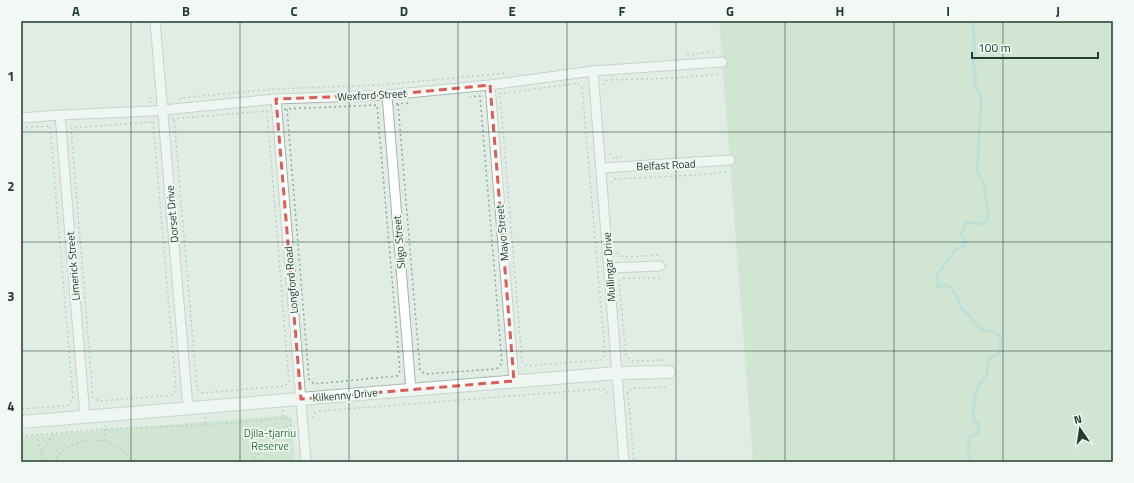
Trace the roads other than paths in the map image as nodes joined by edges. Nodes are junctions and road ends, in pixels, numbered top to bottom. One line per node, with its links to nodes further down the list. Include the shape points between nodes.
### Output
1 (155, 21): 7 (street, Dorset Drive)
2 (722, 62): 3 (street, Wexford Street)
3 (593, 71): 4 (street, Wexford Street); 11 (street, Mullingar Drive)
4 (490, 85): 5 (street, Wexford Street); 16 (street, Mayo Street)
5 (387, 95): 6 (street, Wexford Street); 17 (street, Sligo Street)
6 (276, 99): 7 (street, Wexford Street); 18 (street, Longford Road)
7 (163, 110): 8 (street, Wexford Street); 19 (street, Dorset Drive)
8 (60, 115): 9 (street, Wexford Street); 20 (street, Limerick Street)
9 (21, 118)
10 (730, 160): 11 (street, Belfast Road)
11 (601, 168): 13 (street, Mullingar Drive)
12 (660, 266): 13 (street)
13 (609, 268): 15 (street, Mullingar Drive)
14 (669, 372): 15 (street, Kilkenny Drive)
15 (617, 373): 16 (street, Kilkenny Drive); 23 (street, Mullingar Drive)
16 (514, 381): 17 (street, Kilkenny Drive)
17 (411, 390): 18 (street, Kilkenny Drive)
18 (301, 399): 19 (street, Kilkenny Drive); 22 (street, Longford Road, via 299,423)
19 (188, 408): 20 (street, Kilkenny Drive)
20 (85, 417): 21 (street, Kilkenny Drive)
21 (21, 422)
22 (306, 462)
23 (624, 462)

